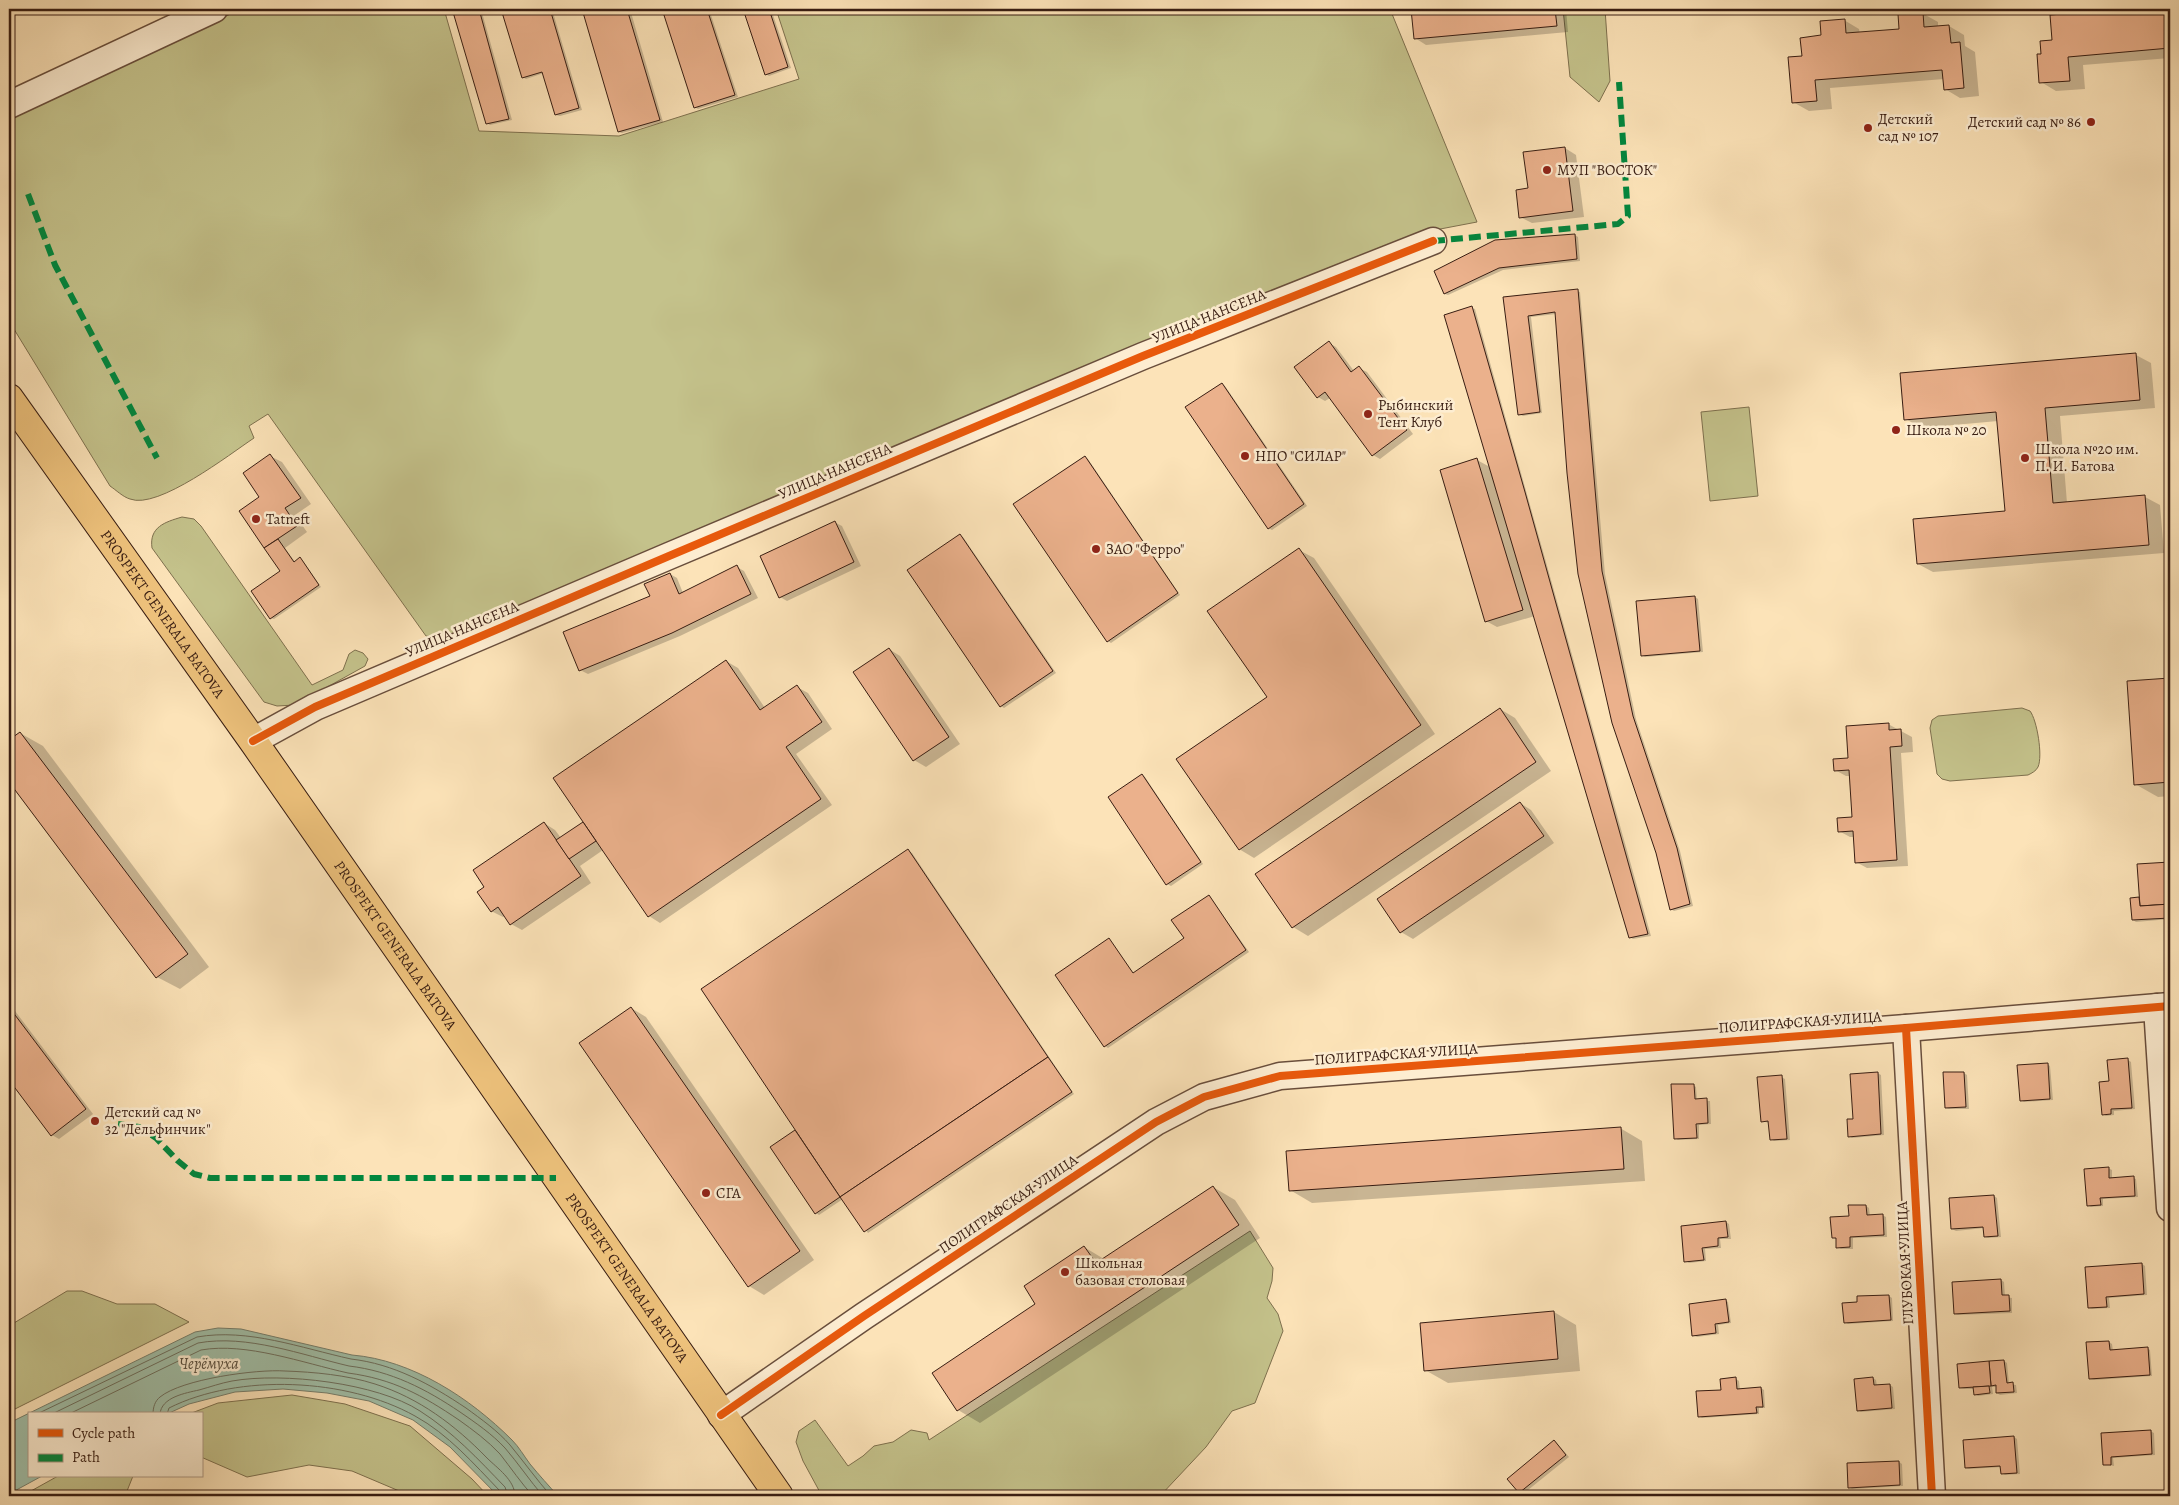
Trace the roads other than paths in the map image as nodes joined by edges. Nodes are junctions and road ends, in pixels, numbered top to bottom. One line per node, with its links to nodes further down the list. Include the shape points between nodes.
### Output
1 (214, 9): 2 (street)
2 (9, 105)
3 (1433, 241): 5 (street, УЛИЦА НАНСЕНА, via 1143,356 688,548 316,707)
4 (9, 398): 5 (main road, PROSPEKT GENERALA BATOVA)
5 (253, 741): 9 (main road, PROSPEKT GENERALA BATOVA)
6 (2164, 1006): 7 (street, ПОЛИГРАФСКАЯ УЛИЦА); 8 (street)
7 (1906, 1028): 9 (street, ПОЛИГРАФСКАЯ УЛИЦА, via 1280,1076 1204,1096 1156,1122 864,1316); 11 (street, ГЛУБОКАЯ УЛИЦА)
8 (2170, 1208)
9 (722, 1415): 10 (main road, PROSPEKT GENERALA BATOVA)
10 (779, 1496)
11 (1932, 1496)

